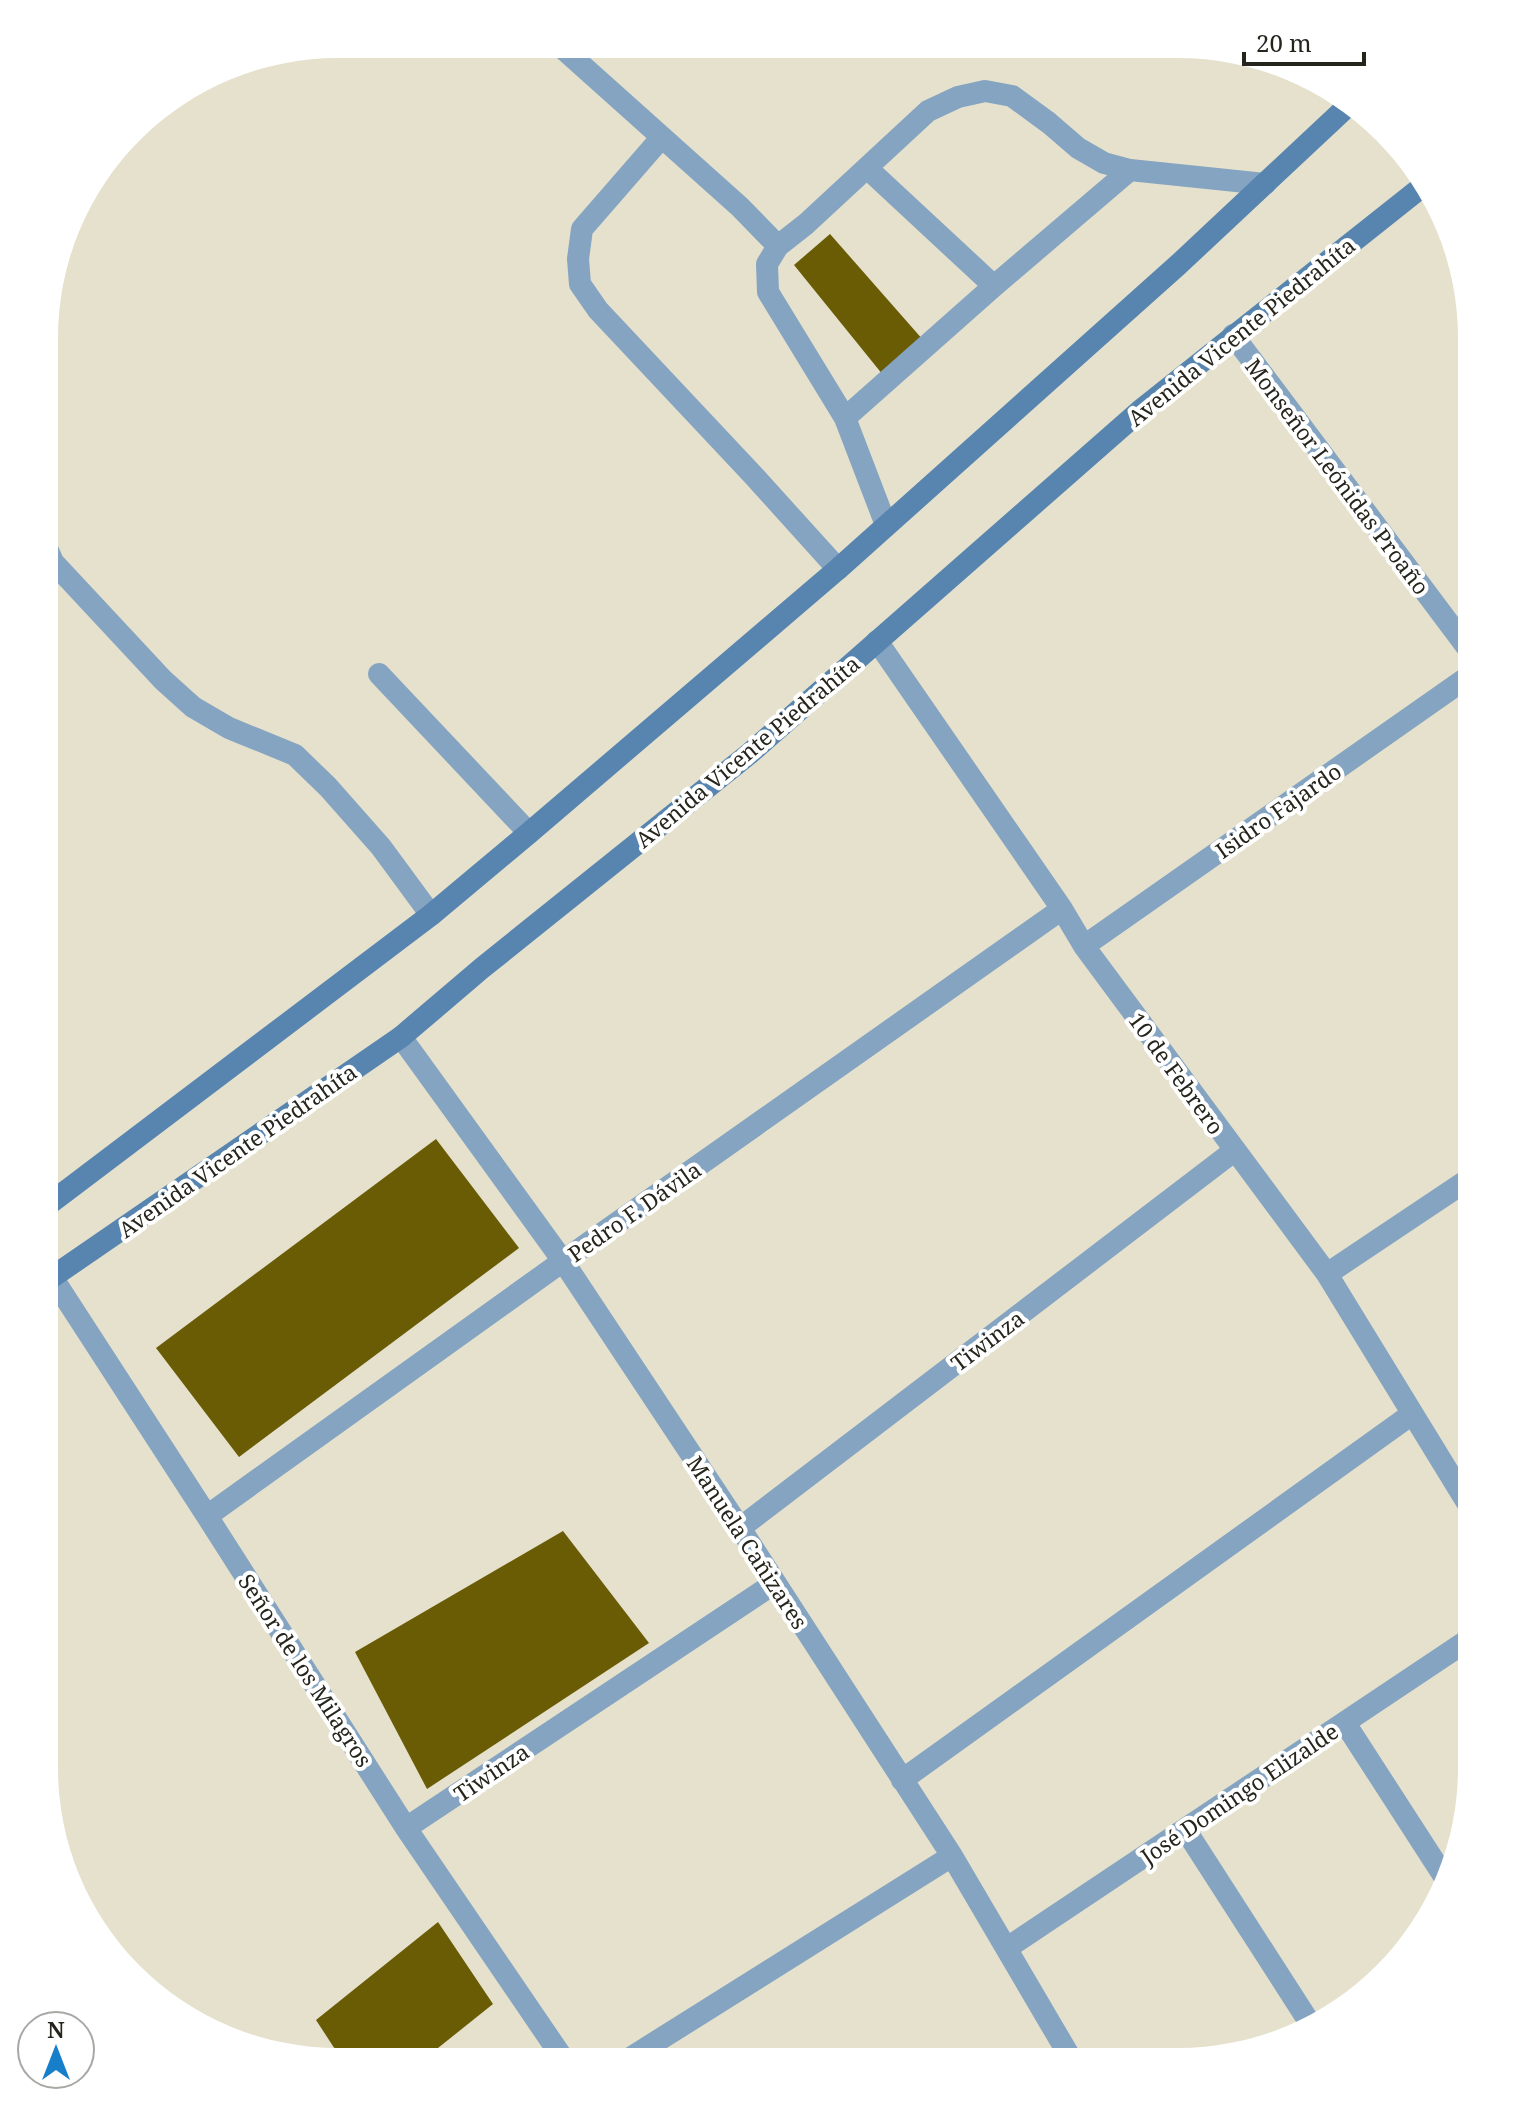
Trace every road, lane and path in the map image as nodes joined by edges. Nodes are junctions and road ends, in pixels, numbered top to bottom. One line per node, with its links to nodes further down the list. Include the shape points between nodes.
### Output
1 (574, 58): 3 (street)
2 (1342, 111): 6 (main road)
3 (662, 137): 8 (street); 14 (street, via 582,229 580,284 598,310)
4 (867, 168): 5 (street, via 928,111 985,91 1012,96 1078,148); 8 (street); 9 (street)
5 (1130, 170): 6 (street); 9 (street)
6 (1265, 184): 12 (main road)
7 (1416, 191): 10 (main road, Avenida Vicente Piedrahíta)
8 (778, 246): 11 (street, via 767,264 768,292)
9 (994, 286): 11 (street)
10 (1233, 335): 15 (street, Monseñor Leónidas Proaño); 16 (main road, Avenida Vicente Piedrahíta)
11 (845, 418): 12 (street)
12 (886, 525): 14 (main road)
13 (58, 567): 21 (street, via 193,707 295,755 381,847)
14 (838, 569): 19 (main road)
15 (1458, 635)
16 (877, 641): 20 (street, 10 de Febrero); 23 (main road, Avenida Vicente Piedrahíta, via 749,754)
17 (379, 674): 19 (street)
18 (1458, 684): 22 (street, Isidro Fajardo)
19 (529, 833): 21 (main road)
20 (1062, 909): 22 (street, 10 de Febrero); 27 (street, Pedro F. Dávila)
21 (431, 915): 26 (main road)
22 (1084, 946): 24 (street, 10 de Febrero)
23 (401, 1037): 27 (street, Manuela Cañizares); 28 (main road, Avenida Vicente Piedrahíta)
24 (1234, 1151): 29 (street, 10 de Febrero); 34 (street, Tiwinza)
25 (1457, 1187): 29 (street)
26 (58, 1197)
27 (563, 1261): 33 (street, Pedro F. Dávila); 34 (street, Manuela Cañizares)
28 (58, 1273)
29 (1327, 1274): 31 (street, 10 de Febrero)
30 (58, 1295): 33 (street, Señor de los Milagros)
31 (1412, 1414): 32 (street, 10 de Febrero); 38 (street)
32 (1457, 1487)
33 (207, 1516): 39 (street, Señor de los Milagros)
34 (740, 1528): 35 (street, Manuela Cañizares)
35 (775, 1583): 38 (street, Manuela Cañizares); 39 (street, Tiwinza)
36 (1457, 1647): 37 (street, José Domingo Elizalde)
37 (1345, 1723): 40 (street, José Domingo Elizalde); 42 (street)
38 (902, 1780): 41 (street, Manuela Cañizares)
39 (406, 1828): 45 (street, Señor de los Milagros)
40 (1185, 1829): 43 (street, José Domingo Elizalde); 44 (street)
41 (952, 1856): 43 (street, Manuela Cañizares); 46 (street)
42 (1439, 1868)
43 (1007, 1948): 47 (street, Manuela Cañizares)
44 (1306, 2017)
45 (556, 2048)
46 (646, 2048)
47 (1065, 2048)

